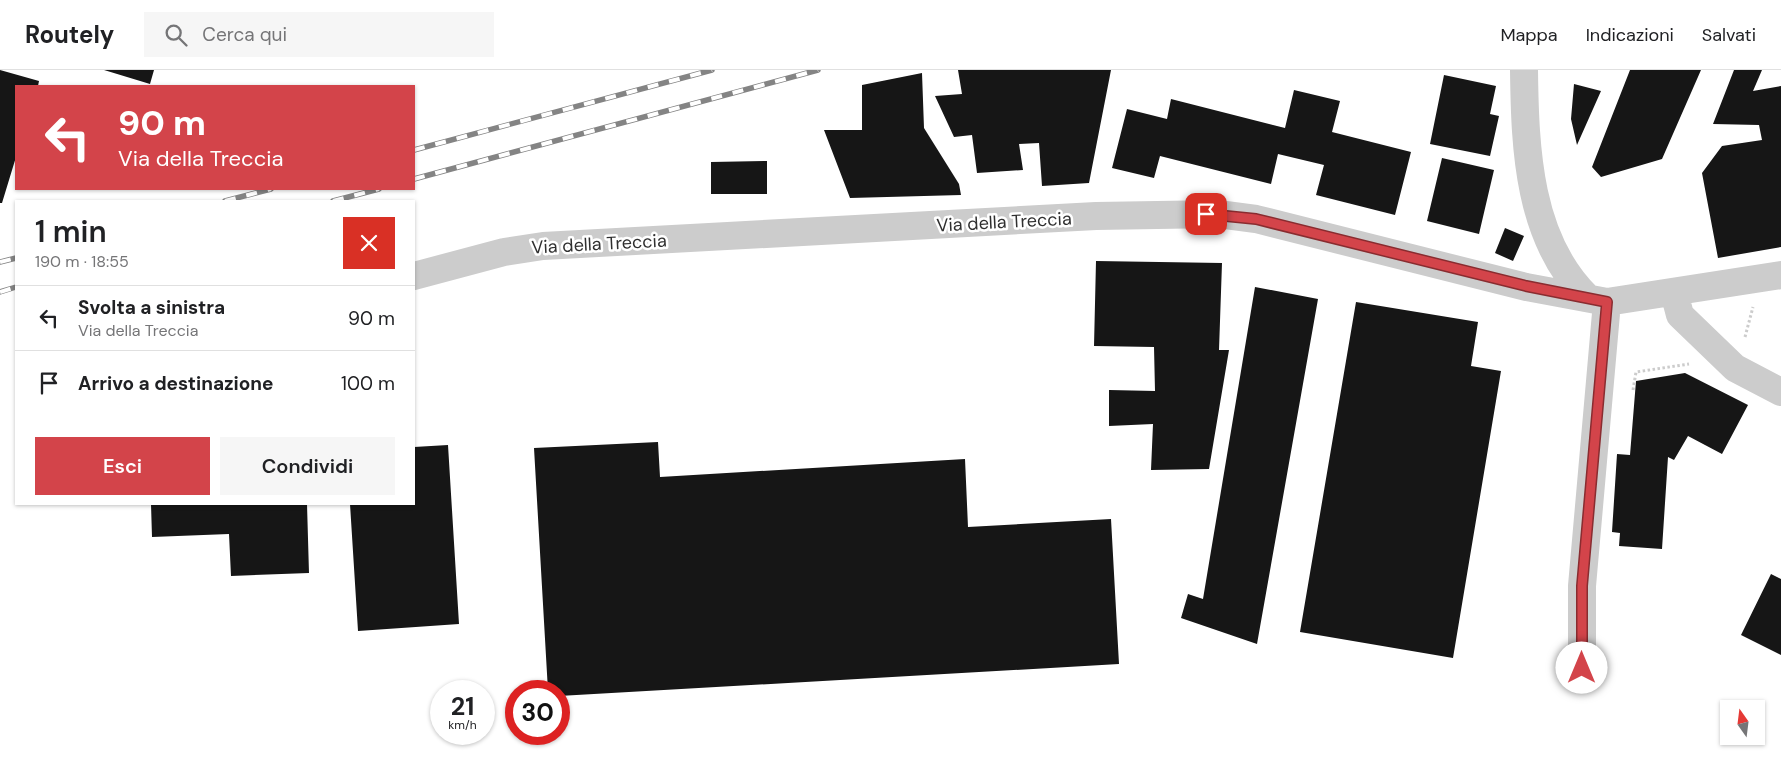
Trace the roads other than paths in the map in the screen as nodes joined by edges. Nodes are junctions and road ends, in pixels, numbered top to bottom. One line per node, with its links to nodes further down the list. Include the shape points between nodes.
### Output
1 (1524, 70): 5 (street, via 1527,153 1550,246 1574,285)
2 (1781, 275): 4 (street, Via della Treccia)
3 (415, 276): 5 (street, Via della Treccia, via 523,248 1096,216 1218,214 1256,219 1526,286)
4 (1674, 292): 5 (street, Via della Treccia); 6 (street, via 1680,315 1735,368)
5 (1597, 300): 7 (street, via 1582,586)
6 (1781, 392)
7 (1582, 668)

